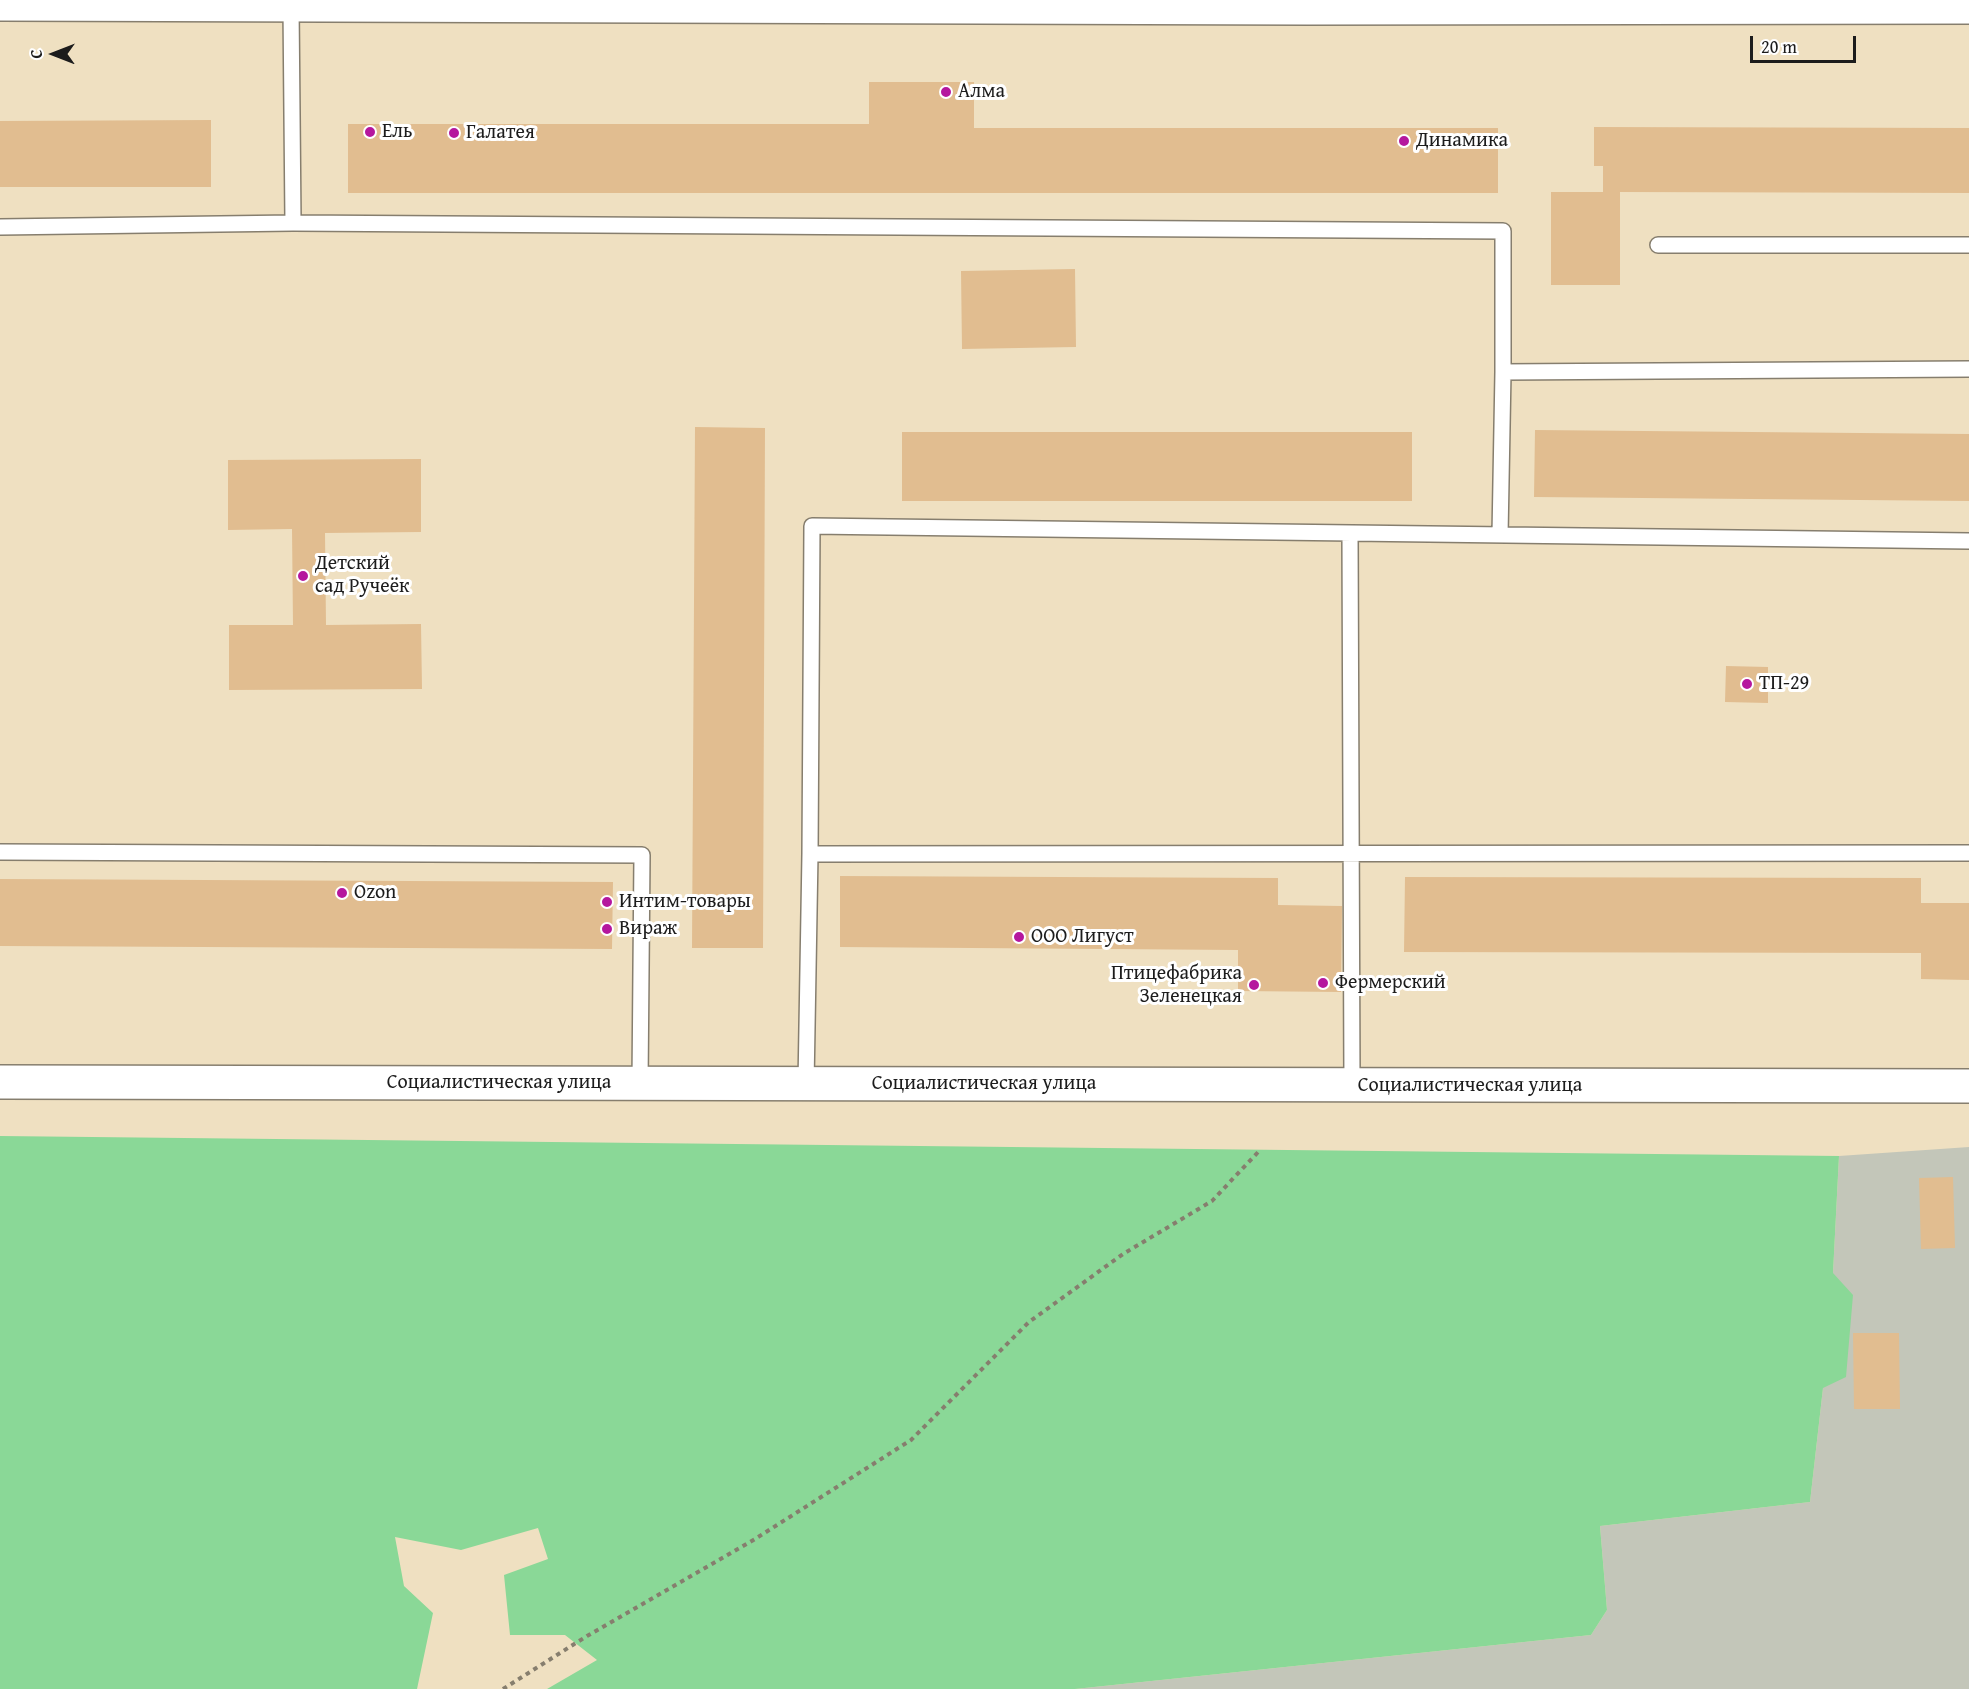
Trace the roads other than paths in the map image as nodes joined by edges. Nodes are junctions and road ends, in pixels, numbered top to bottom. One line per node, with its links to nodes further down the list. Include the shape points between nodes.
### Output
1 (0, 4): 4 (main road)
2 (1307, 4): 3 (main road); 4 (main road)
3 (1956, 4)
4 (291, 6): 5 (lane)
5 (293, 223): 6 (lane); 10 (lane, via 1503,231)
6 (0, 227)
7 (1969, 244): 8 (lane)
8 (1658, 246)
9 (1969, 369): 10 (lane)
10 (1503, 372): 12 (lane)
11 (1350, 533): 12 (lane); 16 (lane, via 812,526); 17 (lane)
12 (1500, 535): 13 (lane)
13 (1969, 541)
14 (0, 852): 19 (lane, via 642,855)
15 (1969, 853): 17 (lane)
16 (810, 854): 17 (lane); 20 (lane)
17 (1352, 854): 21 (lane)
18 (0, 1082): 19 (main road, Социалистическая улица)
19 (640, 1083): 20 (main road, Социалистическая улица)
20 (806, 1084): 21 (main road, Социалистическая улица)
21 (1352, 1085): 22 (main road, Социалистическая улица)
22 (1969, 1086)

